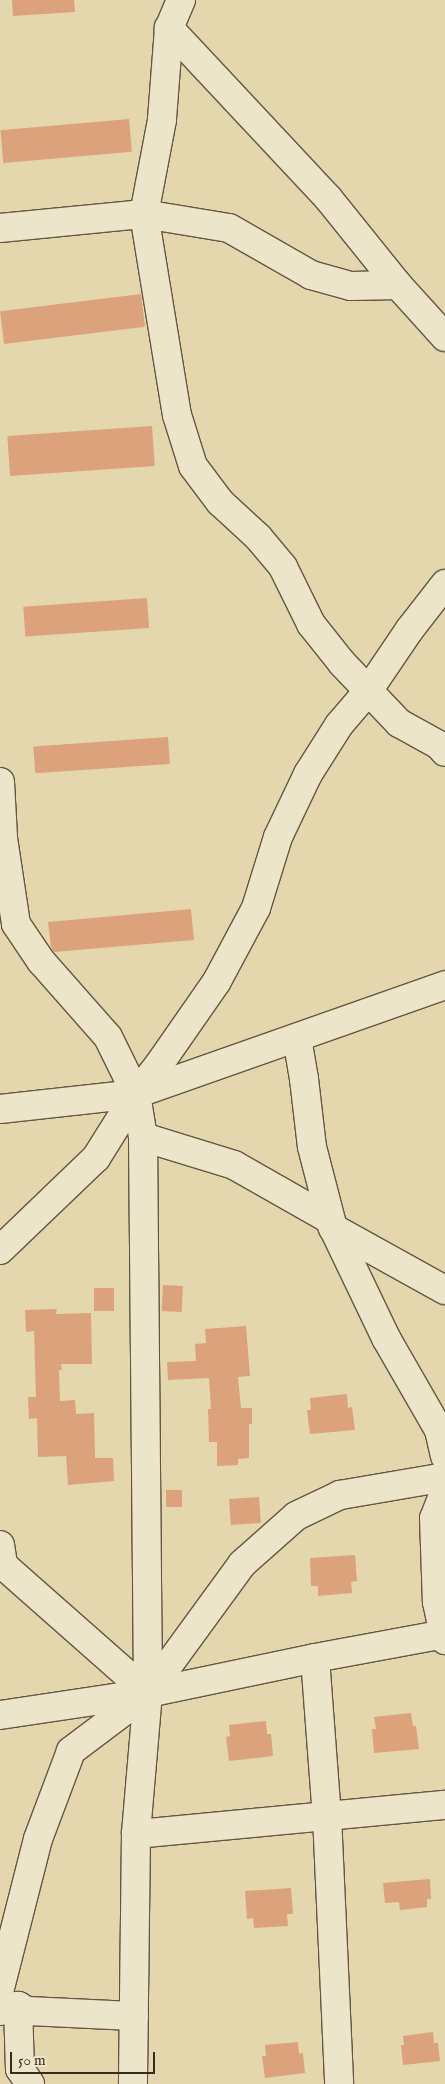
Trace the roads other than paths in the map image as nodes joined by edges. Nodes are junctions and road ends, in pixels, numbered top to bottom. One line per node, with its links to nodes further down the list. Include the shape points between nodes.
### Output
1 (181, 0): 2 (street)
2 (170, 28): 3 (street, via 162,120); 5 (street, via 328,198)
3 (144, 214): 4 (street); 5 (street, via 230,228 311,275 351,286); 8 (street, via 177,415 193,466 220,502 258,537 283,567 311,624)
4 (0, 228)
5 (398, 285): 6 (street)
6 (445, 337)
7 (445, 584): 8 (street)
8 (368, 691): 9 (street, via 398,723 439,745); 14 (street, via 339,725 308,774 278,837 256,908 217,981)
9 (445, 752)
10 (0, 782): 11 (street)
11 (3, 889): 14 (street, via 16,924 42,961 108,1037)
12 (445, 985): 13 (street)
13 (297, 1038): 14 (street); 17 (street, via 312,1147)
14 (136, 1094): 15 (street); 16 (street); 18 (street, via 96,1158)
15 (0, 1109)
16 (143, 1137): 17 (street, via 234,1165 329,1219); 26 (street)
17 (333, 1228): 19 (street); 20 (street, via 386,1338 439,1430)
18 (0, 1250)
19 (445, 1290)
20 (445, 1456)
21 (445, 1477): 26 (street, via 340,1495 296,1516 242,1564)
22 (445, 1490): 24 (street, via 434,1518 437,1602)
23 (0, 1545): 26 (street, via 4,1565)
24 (444, 1636): 25 (street)
25 (314, 1658): 26 (street); 29 (street)
26 (148, 1693): 27 (street); 30 (street); 31 (street, via 71,1751 38,1839)
27 (0, 1715)
28 (445, 1805): 29 (street)
29 (327, 1816): 30 (street); 35 (street)
30 (136, 1834): 32 (street)
31 (6, 2001): 32 (street, via 27,2011); 33 (street, via 20,2070)
32 (134, 2016): 34 (street)
33 (30, 2084)
34 (133, 2084)
35 (339, 2084)

